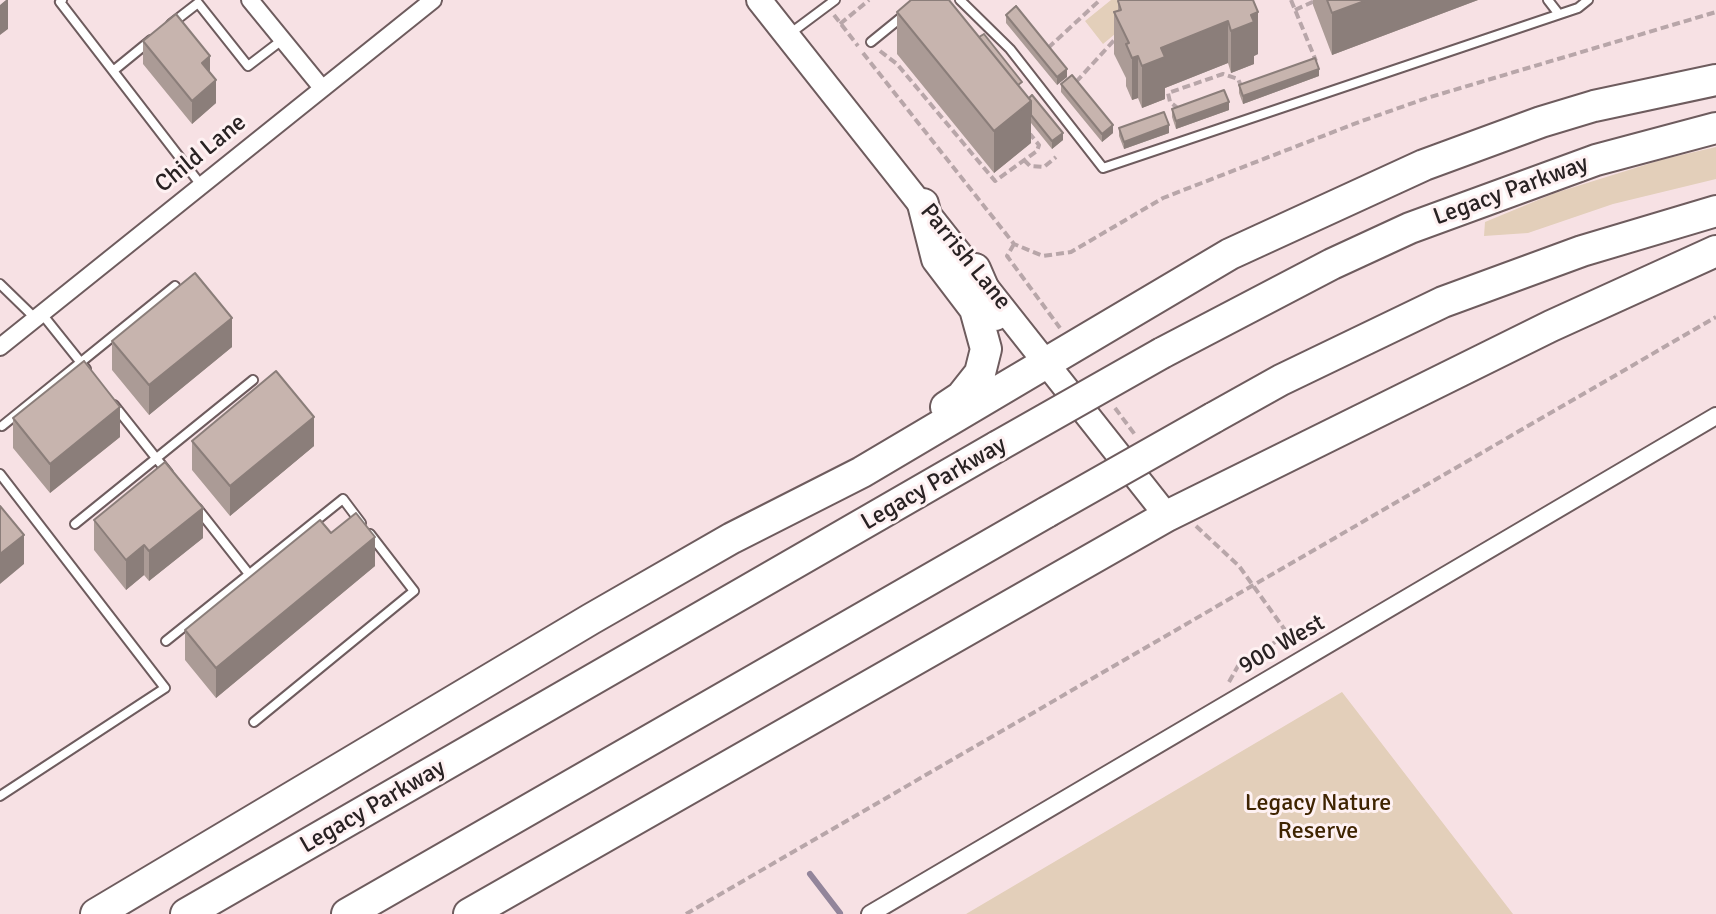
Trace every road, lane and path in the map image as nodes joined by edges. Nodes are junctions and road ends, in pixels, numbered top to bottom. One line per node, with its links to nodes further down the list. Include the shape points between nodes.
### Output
1 (62, 0): 27 (lane)
2 (250, 0): 22 (street)
3 (433, 0): 30 (street, Child Lane)
4 (759, 0): 21 (main road, Parrish Lane)
5 (835, 0): 21 (lane)
6 (869, 0): 17 (path)
7 (960, 0): 16 (lane, via 1010,49 1103,168)
8 (1100, 0): 24 (path)
9 (1291, 0): 15 (path)
10 (1317, 0): 15 (path)
11 (1548, 0): 16 (lane)
12 (1588, 0): 16 (lane)
13 (199, 1): 18 (lane); 22 (lane, via 248,66)
14 (912, 8): 23 (lane)
15 (1295, 10): 26 (path)
16 (1558, 13)
17 (840, 24)
18 (168, 27)
19 (1130, 32): 29 (path, via 1111,43)
20 (157, 35): 27 (lane)
21 (787, 35): 38 (main road, Parrish Lane)
22 (283, 40): 30 (street)
23 (871, 42)
24 (1048, 48)
25 (880, 51): 36 (path, via 897,64 995,181)
26 (1316, 61)
27 (113, 71): 37 (lane)
28 (1716, 80): 47 (highway, via 1594,106 1424,165 1230,254)
29 (1076, 82)
30 (322, 88): 37 (street, Child Lane)
31 (1242, 90): 32 (path, via 1238,79 1223,74 1168,93)
32 (1182, 112)
33 (1022, 125): 36 (path, via 1039,145)
34 (1716, 128): 71 (highway, Legacy Parkway, bridge, via 1596,160 1410,228 1332,264 998,446)
35 (1056, 157): 36 (path, via 1044,167)
36 (1024, 160)
37 (201, 185): 44 (street, Child Lane)
38 (923, 204): 41 (main road, Parrish Lane); 61 (highway, via 937,259 981,325 986,349 980,373 961,397)
39 (1716, 211): 72 (highway, bridge, via 1582,251 1443,302 1281,380)
40 (1716, 251): 59 (highway, via 1551,326)
41 (975, 269): 47 (main road, Parrish Lane); 52 (highway, via 1003,341 996,377)
42 (0, 284): 44 (lane)
43 (175, 286): 48 (lane)
44 (38, 316): 46 (street, Child Lane); 48 (lane)
45 (1716, 317): 63 (path)
46 (0, 347)
47 (1048, 361): 52 (highway); 59 (main road, Parrish Lane)
48 (80, 363): 49 (lane); 54 (lane)
49 (90, 375)
50 (253, 380): 55 (lane)
51 (109, 398): 55 (lane)
52 (980, 402): 61 (highway, via 862,472)
53 (1716, 416): 66 (street, 900 West)
54 (2, 426)
55 (156, 458): 57 (lane); 60 (lane)
56 (0, 474): 69 (lane, via 165,688)
57 (175, 481)
58 (194, 505): 62 (lane)
59 (1179, 517): 63 (path, via 1230,556); 73 (highway)
60 (75, 524)
61 (732, 538): 70 (highway)
62 (249, 574): 65 (lane); 68 (lane, via 343,499 414,591)
63 (1251, 584): 64 (path); 74 (path)
64 (1288, 635): 66 (path); 67 (path, via 1238,666)
65 (166, 641)
66 (1306, 659): 67 (street, 900 West)
67 (1218, 710): 75 (street, 900 West)
68 (254, 722)
69 (0, 796)
70 (96, 914)
71 (186, 914)
72 (347, 914)
73 (469, 914)
74 (686, 914)
75 (870, 914)

